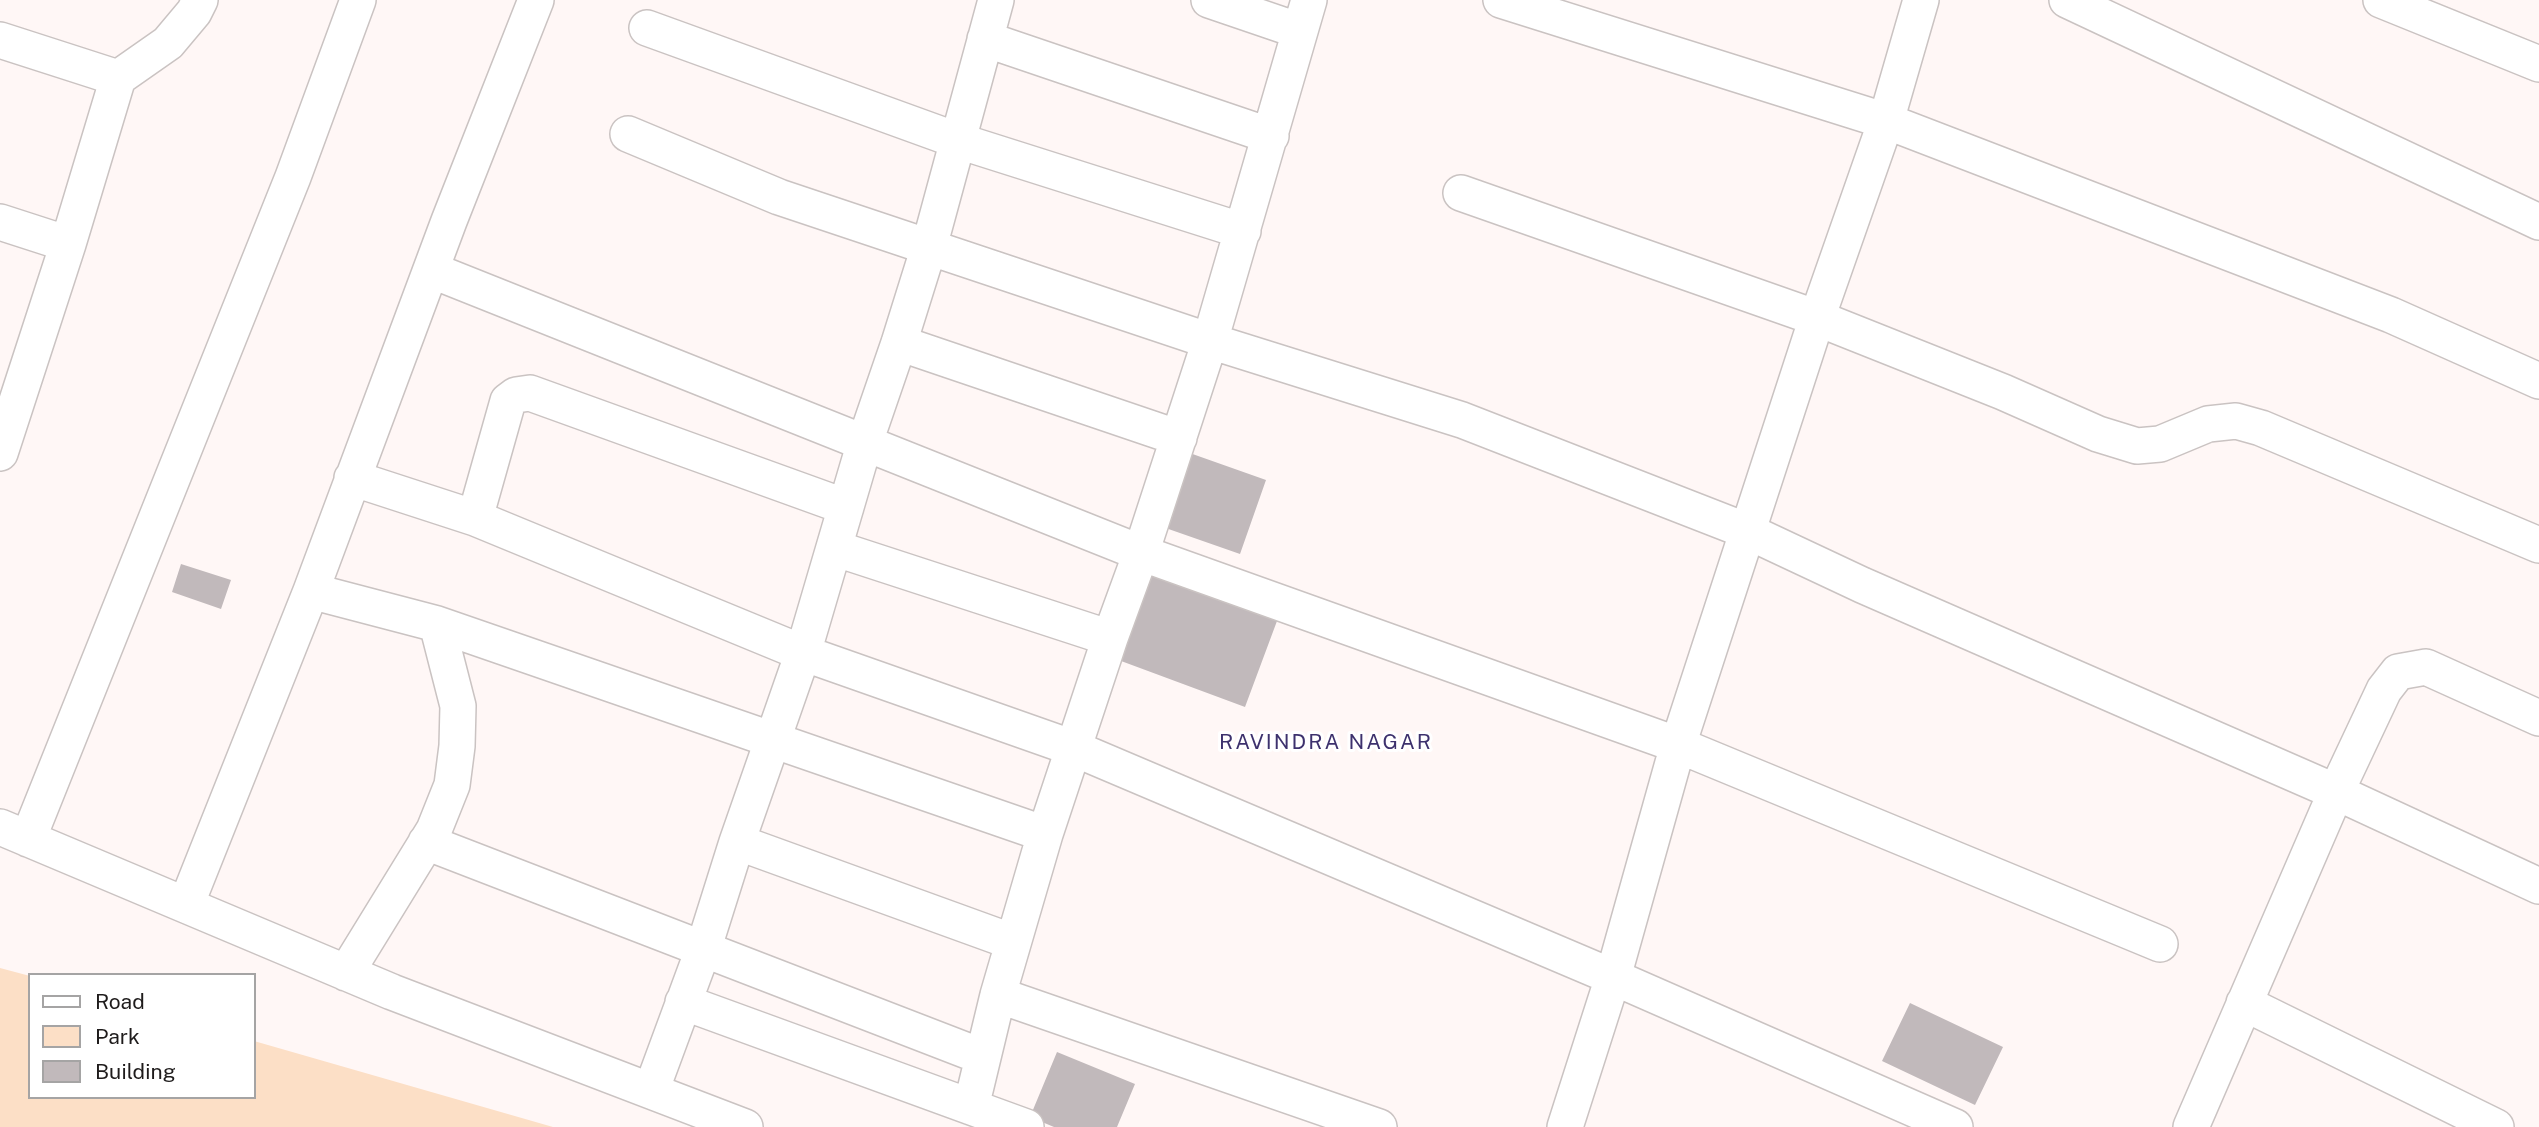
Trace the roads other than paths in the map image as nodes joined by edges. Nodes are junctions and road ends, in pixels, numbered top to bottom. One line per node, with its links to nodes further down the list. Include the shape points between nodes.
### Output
1 (200, 0): 15 (street, via 168,43)
2 (358, 0): 50 (street, via 293,177)
3 (536, 0): 26 (street)
4 (996, 0): 12 (street)
5 (1209, 0): 10 (street)
6 (1501, 0): 16 (street)
7 (1921, 0): 16 (street)
8 (2067, 0): 22 (street)
9 (2381, 0): 14 (street)
10 (1305, 15): 18 (street)
11 (647, 28): 19 (street)
12 (985, 39): 18 (street); 19 (street)
13 (0, 40): 15 (street)
14 (2539, 64)
15 (118, 78): 24 (street)
16 (1886, 121): 27 (street); 30 (street, via 2391,316)
17 (628, 134): 25 (street, via 779,197)
18 (1271, 136): 23 (street)
19 (959, 141): 23 (street); 25 (street)
20 (1461, 193): 27 (street)
21 (0, 222): 24 (street)
22 (2539, 222)
23 (1243, 231): 28 (street)
24 (68, 244): 31 (street)
25 (929, 247): 28 (street); 29 (street)
26 (431, 270): 33 (street); 34 (street)
27 (1817, 318): 37 (street); 38 (street, via 2137,446 2160,444 2208,424 2236,421 2261,428)
28 (1210, 341): 32 (street); 37 (street, via 1462,419)
29 (900, 344): 32 (street); 33 (street)
30 (2539, 381)
31 (3, 432)
32 (1179, 438): 40 (street)
33 (865, 442): 35 (street); 40 (street)
34 (352, 478): 36 (street); 41 (street)
35 (846, 507): 36 (street, via 530,393 508,401); 39 (street)
36 (475, 519): 44 (street)
37 (1747, 531): 47 (street); 49 (street)
38 (2539, 545)
39 (834, 548): 43 (street); 44 (street)
40 (1141, 553): 43 (street); 47 (street)
41 (311, 591): 42 (street); 55 (street)
42 (437, 624): 46 (street); 52 (street, via 458,706 457,746 452,785)
43 (1110, 638): 48 (street)
44 (803, 653): 46 (street); 48 (street)
45 (2539, 718): 49 (street, via 2426,667 2398,672 2384,690)
46 (772, 739): 51 (street); 53 (street)
47 (1678, 745): 57 (street); 60 (street)
48 (1073, 748): 51 (street); 60 (street)
49 (2336, 792): 54 (street); 63 (street)
50 (14, 833): 55 (street)
51 (1045, 834): 56 (street)
52 (426, 842): 58 (street); 59 (street)
53 (737, 842): 56 (street); 58 (street)
54 (2539, 886)
55 (186, 905): 59 (street)
56 (1013, 942): 61 (street)
57 (2160, 944)
58 (703, 950): 62 (street); 64 (street)
59 (346, 973): 65 (street)
60 (1613, 977): 70 (street); 71 (street)
61 (998, 995): 64 (street); 69 (street)
62 (683, 1002): 65 (street); 66 (street)
63 (2244, 1003): 72 (street); 73 (street)
64 (983, 1057): 66 (street)
65 (651, 1091): 67 (street)
66 (971, 1107): 68 (street)
67 (745, 1127)
68 (1026, 1127)
69 (1379, 1127)
70 (1564, 1127)
71 (1955, 1127)
72 (2191, 1127)
73 (2496, 1127)

